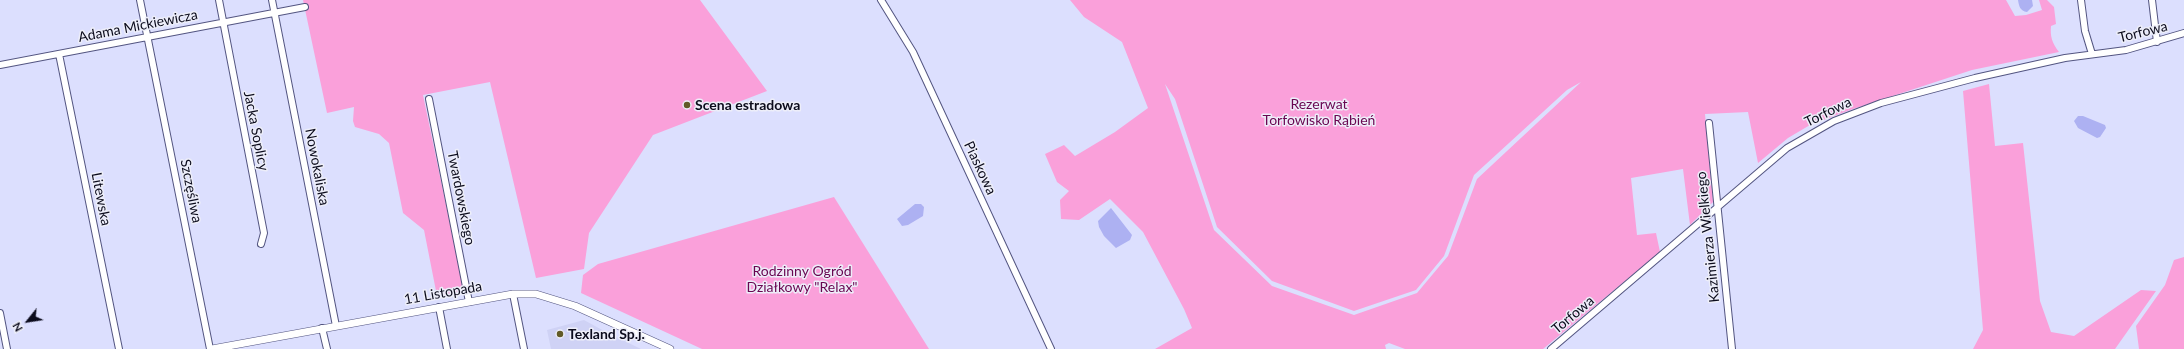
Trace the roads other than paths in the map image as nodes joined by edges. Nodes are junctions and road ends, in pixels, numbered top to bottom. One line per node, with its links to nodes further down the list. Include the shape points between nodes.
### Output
1 (140, 0): 11 (street, Szczęśliwa)
2 (219, 0): 9 (street, Jacka Soplicy)
3 (272, 0): 8 (street, Nowokaliska)
4 (881, 0): 33 (street, Piaskowa, via 913,52)
5 (2081, 0): 14 (street, via 2084,30)
6 (2152, 0): 12 (street)
7 (305, 7): 8 (street, Adama Mickiewicza)
8 (274, 13): 9 (street, Adama Mickiewicza); 24 (street, Nowokaliska)
9 (224, 22): 11 (street, Adama Mickiewicza); 19 (street, Jacka Soplicy, via 264,233)
10 (2184, 33): 12 (street, Torfowa)
11 (148, 37): 13 (street, Adama Mickiewicza); 28 (street, Szczęśliwa)
12 (2157, 42): 14 (street, Torfowa, via 2126,50)
13 (59, 54): 15 (street, Adama Mickiewicza); 27 (street, Litewska)
14 (2092, 54): 18 (street, Torfowa, via 1975,78 1881,103 1841,118 1787,148)
15 (0, 65)
16 (428, 99): 21 (street, Twardowskiego)
17 (1709, 123): 18 (street, Kazimierza Wielkiego)
18 (1717, 207): 34 (street, Torfowa); 35 (street, Kazimierza Wielkiego)
19 (261, 244)
20 (513, 294): 21 (street, 11 Listopada); 31 (street); 32 (street, 11 Listopada, via 536,294 569,304)
21 (469, 302): 22 (street, 11 Listopada)
22 (439, 307): 24 (street, 11 Listopada); 30 (street)
23 (0, 313): 26 (street)
24 (336, 326): 25 (street, 11 Listopada)
25 (322, 328): 28 (street, 11 Listopada); 29 (street)
26 (7, 349)
27 (119, 349)
28 (211, 349)
29 (327, 349)
30 (446, 349)
31 (524, 349)
32 (670, 349)
33 (1052, 349)
34 (1551, 349)
35 (1732, 349)

